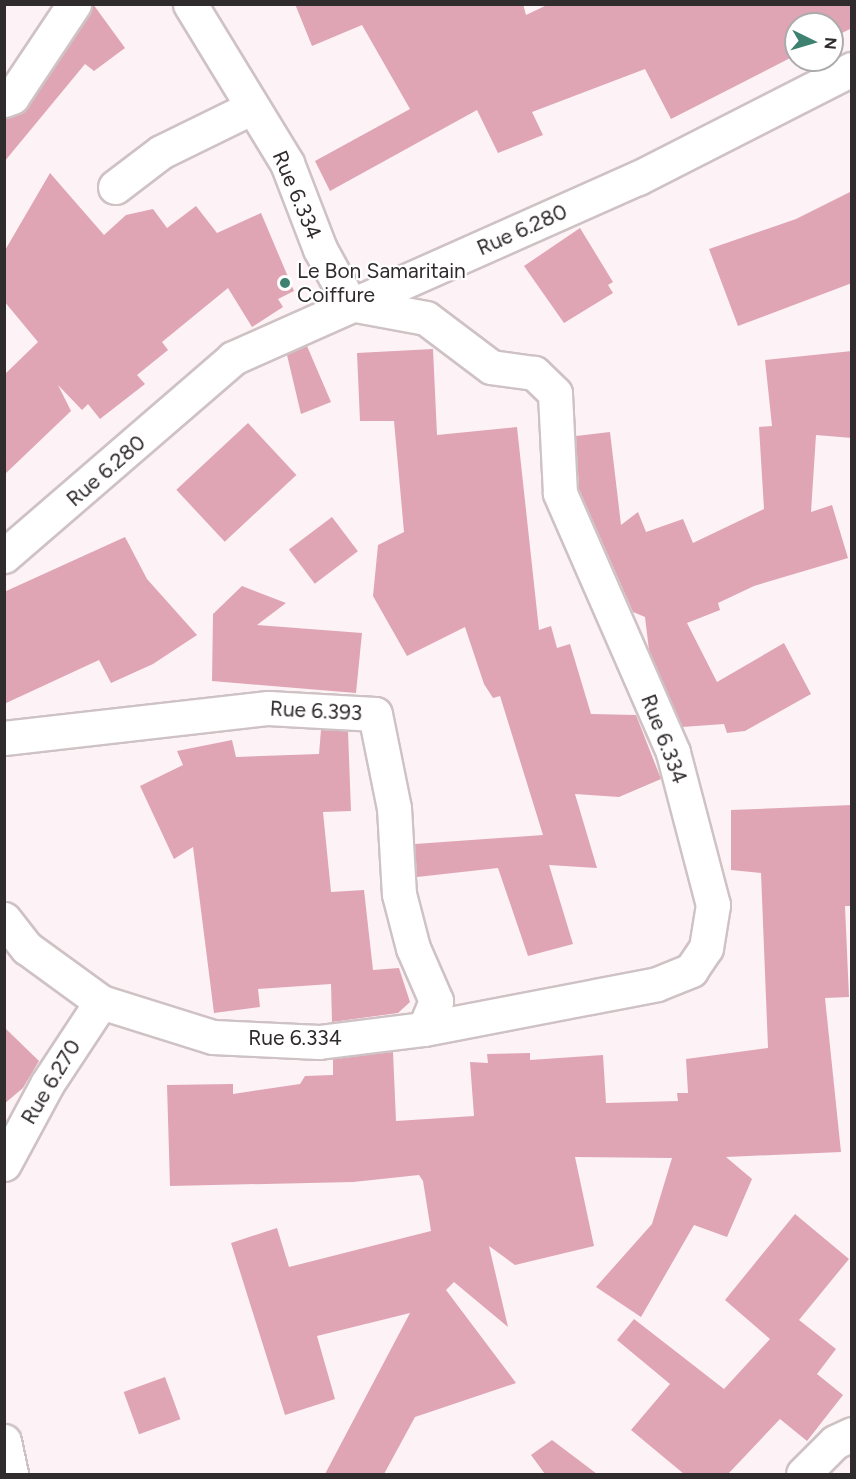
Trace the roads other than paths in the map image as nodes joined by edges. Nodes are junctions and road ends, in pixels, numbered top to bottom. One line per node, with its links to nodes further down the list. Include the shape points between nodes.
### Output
1 (74, 4): 4 (street, via 12,97)
2 (190, 4): 5 (street, Rue 6.334)
3 (852, 69): 7 (street, Rue 6.280, via 638,178)
4 (4, 100)
5 (251, 108): 6 (street, via 161,152); 7 (street, Rue 6.334, via 287,163 320,249)
6 (115, 187)
7 (350, 304): 8 (street, Rue 6.280, via 233,358); 12 (street, Rue 6.334, via 426,318 491,368 534,373 555,393 560,493 673,752 713,905 706,948 682,973 657,984)
8 (4, 556)
9 (4, 738): 12 (street, Rue 6.393, via 268,708 375,714 394,808 399,894 413,948 436,1001)
10 (4, 919): 11 (street, Rue 6.334, via 27,948)
11 (101, 1002): 12 (street, Rue 6.334, via 213,1037 319,1042); 13 (street, Rue 6.270, via 47,1084)
12 (424, 1029)
13 (4, 1164)
14 (852, 1434): 17 (street, via 835,1442)
15 (4, 1441): 16 (street)
16 (11, 1474)
17 (803, 1474)

